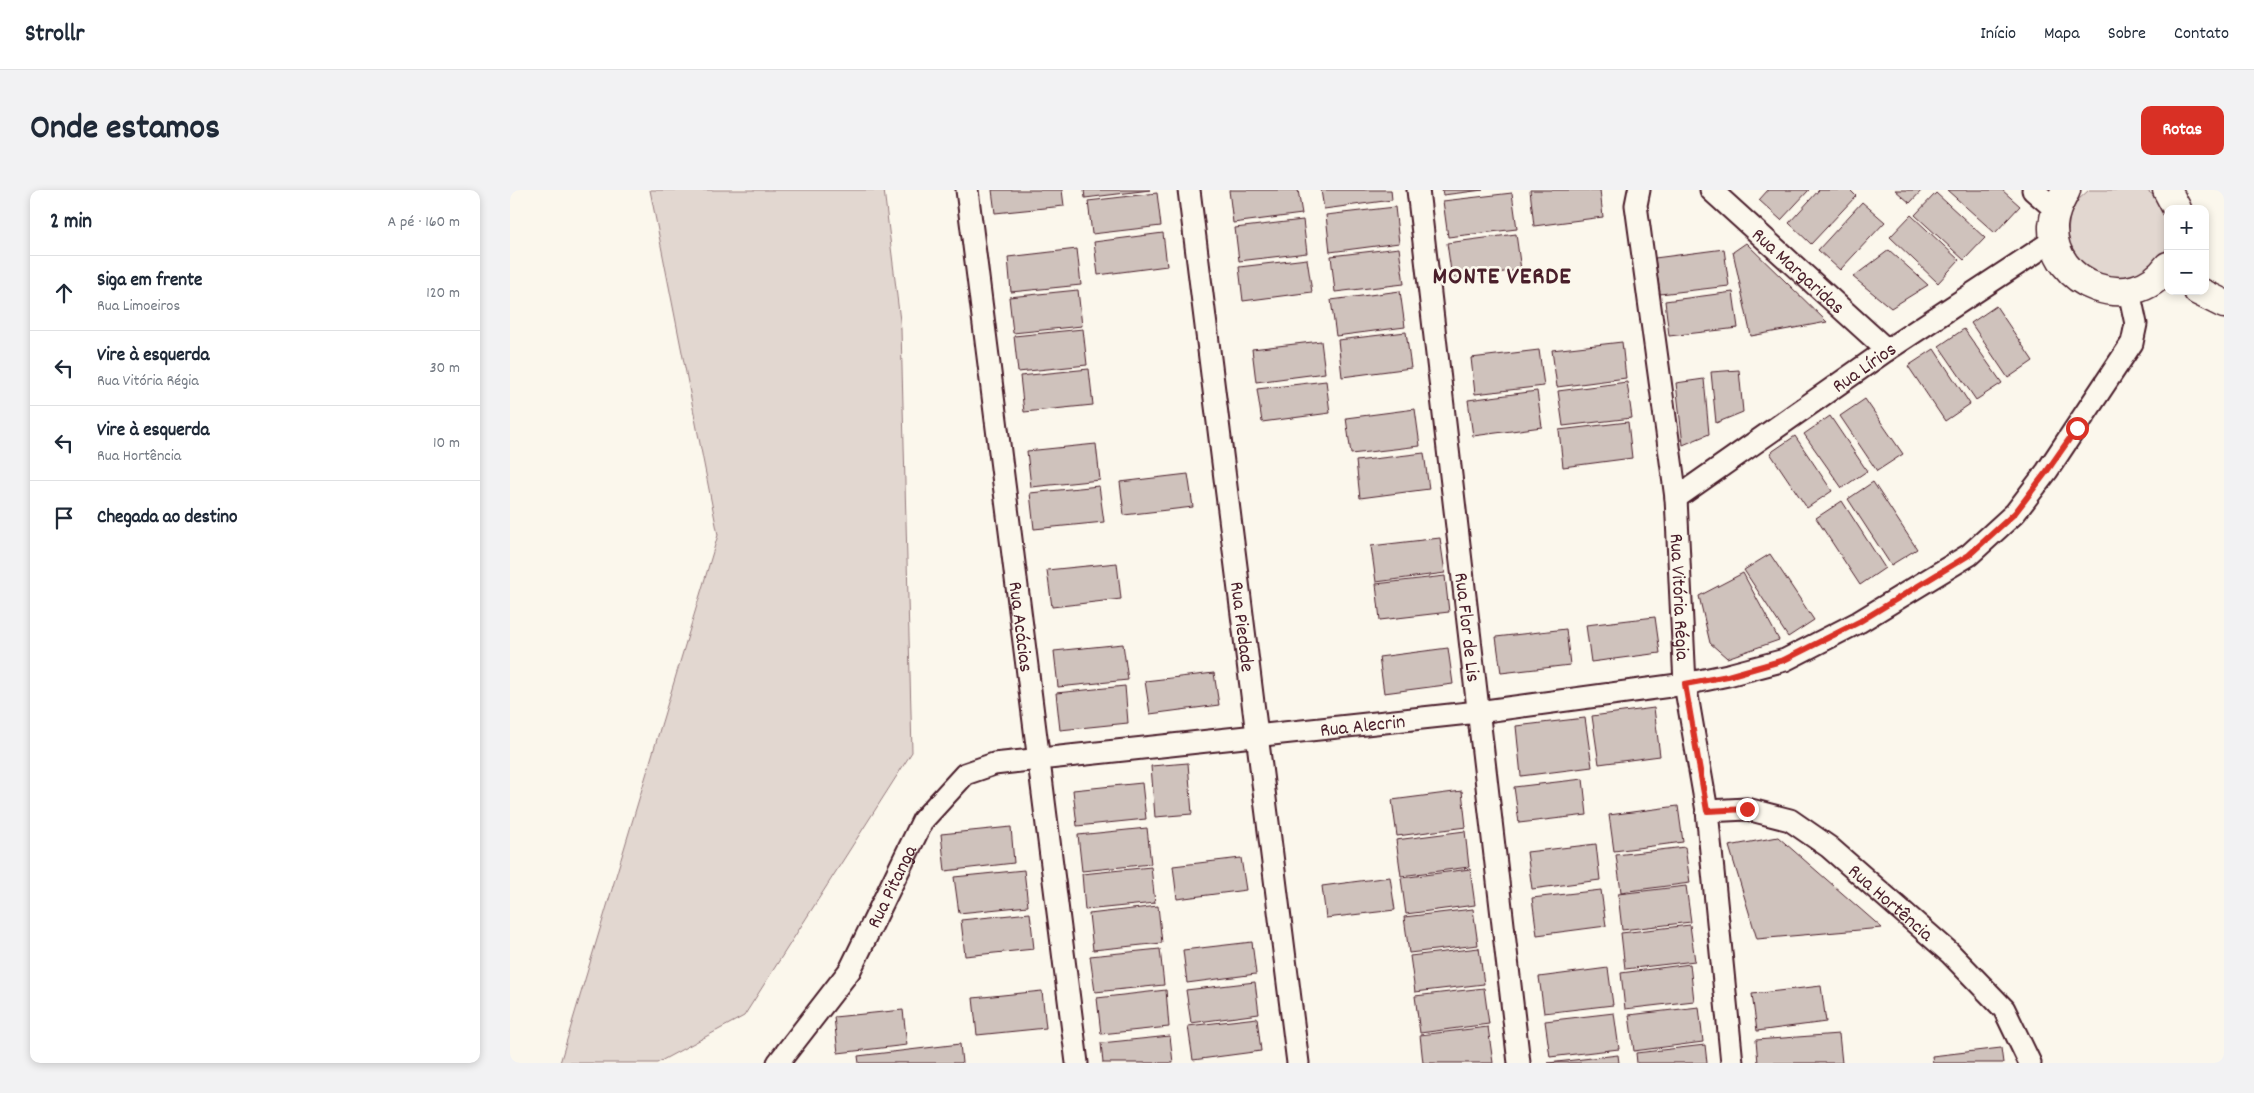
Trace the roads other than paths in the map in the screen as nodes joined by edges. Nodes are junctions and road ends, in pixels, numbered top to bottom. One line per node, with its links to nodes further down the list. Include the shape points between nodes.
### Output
1 (967, 190): 20 (street, Rua Acácias)
2 (1189, 190): 19 (street, Rua Piedade)
3 (1418, 190): 18 (street, Rua Flor de Lis)
4 (1639, 190): 16 (street, Rua Vitória Régia, via 1636,205)
5 (1712, 190): 15 (street, Rua Margaridas)
6 (2033, 190): 8 (street)
7 (2167, 190): 9 (street)
8 (2061, 200): 10 (street, via 2053,225)
9 (2175, 205)
10 (2054, 240): 12 (street, via 2061,259 2073,275 2090,286 2109,292); 15 (street, Rua Lírios)
11 (2164, 273): 12 (street)
12 (2129, 291): 17 (street, Rua Alecrin, via 2136,324 2132,343 2047,471 2015,513 1969,555 1859,622 1784,660)
13 (2206, 295): 14 (street)
14 (2224, 304)
15 (1887, 350): 16 (street, Rua Lírios)
16 (1676, 498): 17 (street, Rua Vitória Régia)
17 (1685, 684): 18 (street, Rua Alecrin); 21 (street, Rua Vitória Régia)
18 (1478, 712): 19 (street, Rua Alecrin); 25 (street, Rua Flor de Lis)
19 (1257, 736): 20 (street, Rua Alecrin); 24 (street, Rua Piedade)
20 (1038, 760): 22 (street, Rua Pitanga, via 994,764 965,774 923,820 850,970); 23 (street, Rua Acácias)
21 (1707, 811): 26 (street, Rua Vitória Régia); 27 (street, Rua Hortência, via 1747,809 1790,820 1830,847 1950,953 2004,1009)
22 (789, 1059)
23 (1077, 1063)
24 (1298, 1063)
25 (1519, 1063)
26 (1732, 1063)
27 (2030, 1063)

